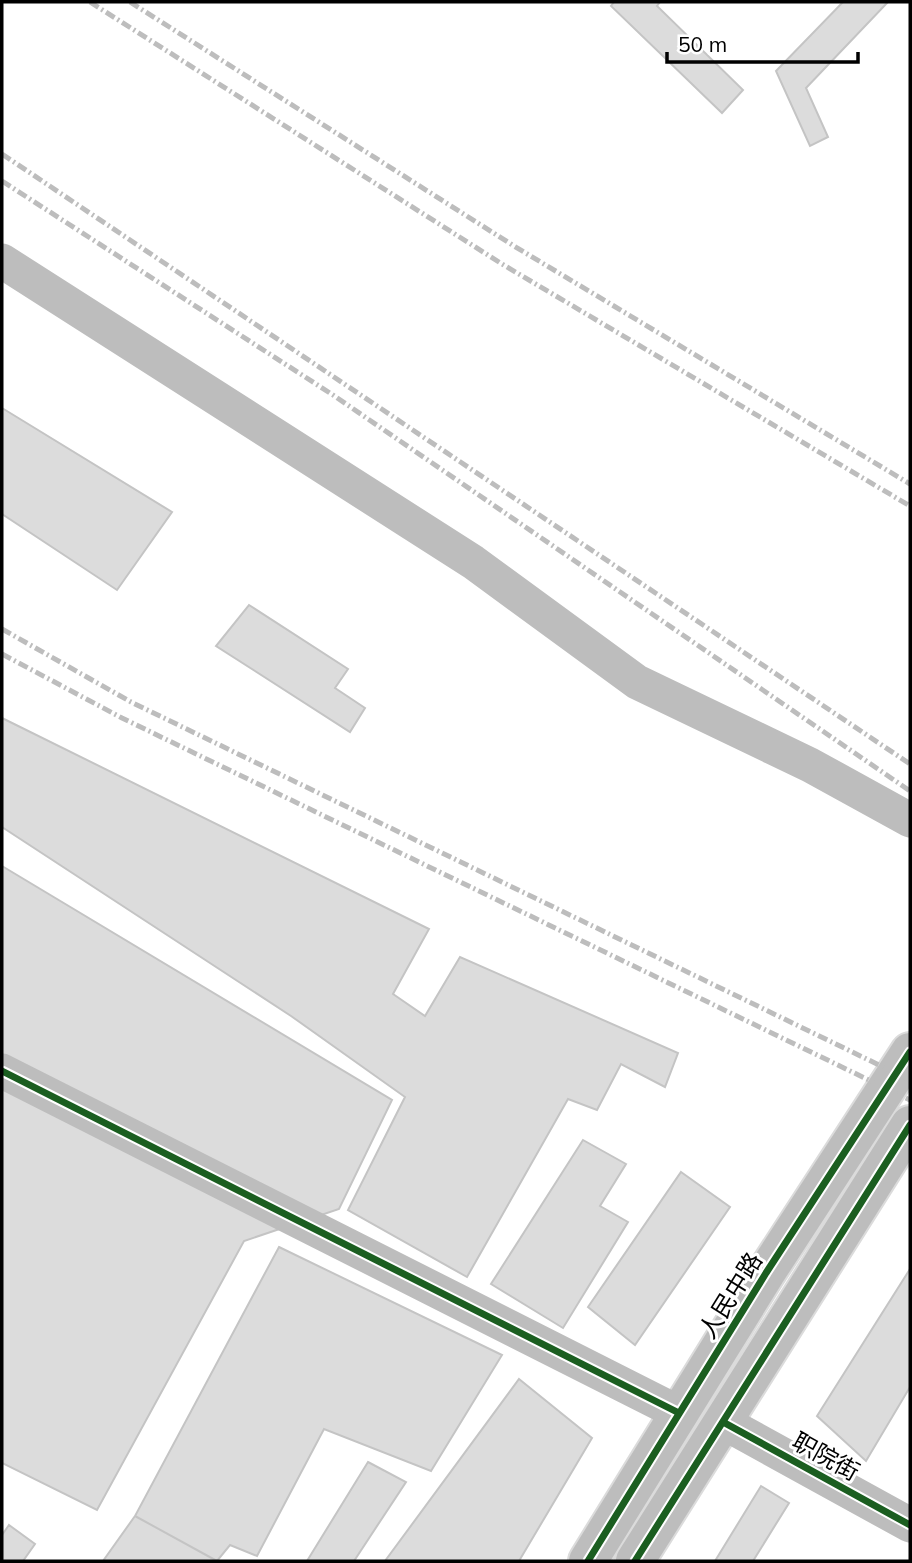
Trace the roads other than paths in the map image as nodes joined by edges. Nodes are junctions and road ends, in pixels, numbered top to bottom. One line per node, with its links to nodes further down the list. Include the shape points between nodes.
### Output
1 (2, 261): 2 (street, via 473,562 637,682 810,765)
2 (910, 820)
3 (910, 1052): 6 (main road, 人民中路)
4 (2, 1071): 6 (street)
5 (910, 1125): 7 (main road)
6 (680, 1413): 9 (main road, 人民中路)
7 (723, 1422): 8 (street, 职院街); 10 (main road)
8 (910, 1525)
9 (588, 1561)
10 (635, 1561)

